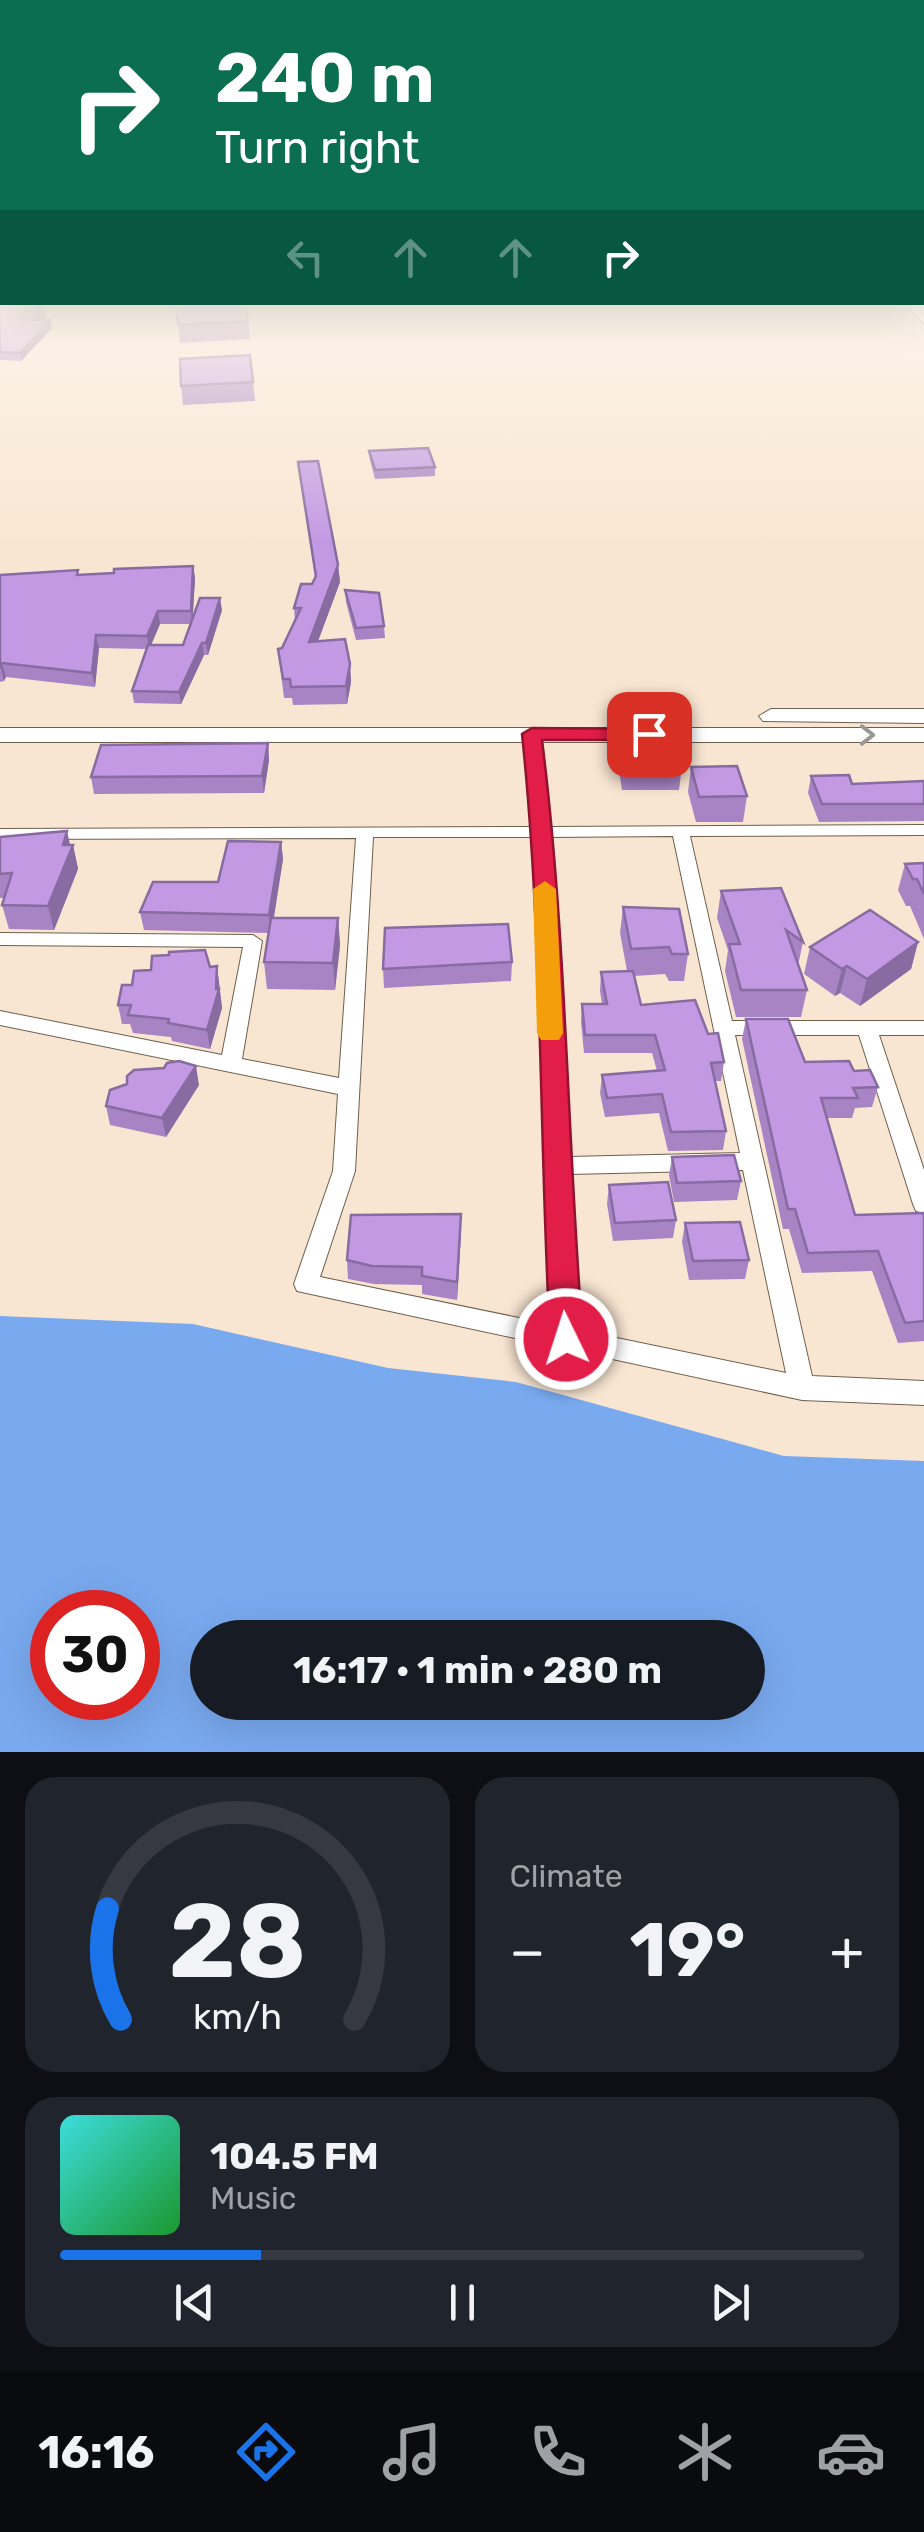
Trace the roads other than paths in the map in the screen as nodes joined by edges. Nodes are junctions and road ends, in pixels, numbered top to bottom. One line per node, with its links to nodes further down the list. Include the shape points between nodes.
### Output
1 (924, 716): 2 (main road)
2 (0, 718)
3 (0, 734): 4 (main road)
4 (532, 734): 5 (main road, one-way to 5); 7 (street)
5 (924, 736)
6 (924, 830): 8 (street)
7 (543, 831): 8 (street); 9 (street); 19 (street)
8 (681, 832): 13 (street)
9 (364, 833): 10 (street); 17 (street)
10 (0, 834)
11 (0, 939): 16 (street, via 253,940)
12 (0, 1018): 16 (street)
13 (726, 1028): 14 (street); 18 (street)
14 (867, 1028): 15 (street); 20 (street)
15 (924, 1028)
16 (231, 1064): 17 (street)
17 (350, 1088): 21 (street, via 344,1171 306,1284)
18 (753, 1161): 19 (street); 22 (street)
19 (555, 1166): 21 (street)
20 (924, 1204)
21 (566, 1339): 22 (street)
22 (802, 1388): 23 (street)
23 (924, 1393)

